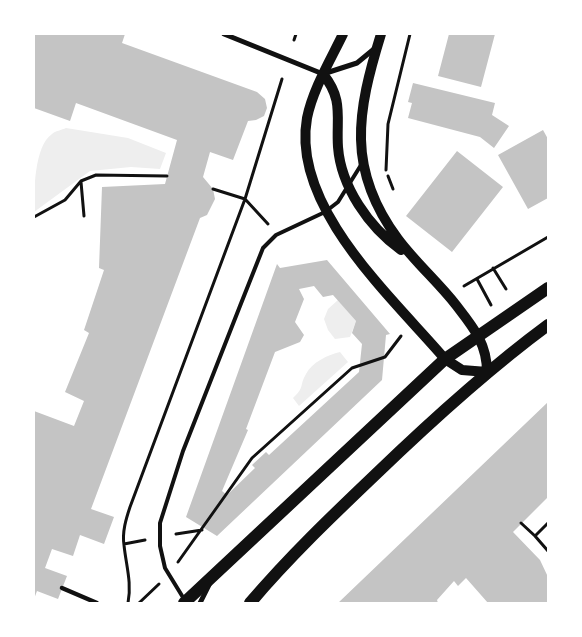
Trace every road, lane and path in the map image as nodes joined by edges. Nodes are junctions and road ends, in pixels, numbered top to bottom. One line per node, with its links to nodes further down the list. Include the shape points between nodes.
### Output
1 (224, 34): 8 (street)
2 (296, 34): 6 (path)
3 (343, 34): 8 (main road)
4 (381, 34): 7 (main road)
5 (410, 34): 15 (path, via 388,124 386,170)
6 (294, 40)
7 (378, 45): 8 (street, via 357,63); 10 (main road, via 362,112)
8 (324, 74): 13 (main road, via 338,102 338,148); 17 (main road, via 312,102 306,129 312,176)
9 (282, 80): 16 (path)
10 (362, 163): 13 (lane); 22 (main road, via 382,215)
11 (167, 176): 12 (path, via 96,175)
12 (80, 181): 18 (path); 19 (path, via 65,200)
13 (348, 188): 17 (lane); 22 (main road, via 383,234)
14 (213, 189): 16 (path)
15 (395, 194)
16 (245, 199): 20 (path); 42 (path, via 130,507 124,528)
17 (326, 212): 20 (lane); 34 (main road, via 353,253)
18 (84, 216)
19 (34, 217)
20 (276, 235): 51 (lane, via 264,248 246,290 183,451 160,524 165,568)
21 (548, 237): 23 (path)
22 (415, 259): 32 (main road, via 450,296)
23 (494, 268): 24 (path); 29 (path)
24 (477, 278): 26 (path); 30 (path)
25 (461, 281): 26 (path)
26 (469, 283): 27 (path)
27 (460, 288)
28 (548, 288): 32 (main road)
29 (506, 289)
30 (485, 294)
31 (548, 325): 35 (main road)
32 (479, 334): 34 (main road); 35 (main road, via 486,353)
33 (400, 337): 38 (path, via 385,358 352,368 252,458)
34 (445, 359): 35 (main road, via 462,370); 45 (main road)
35 (487, 372): 53 (main road, via 311,536)
36 (521, 523): 40 (path)
37 (548, 524): 40 (path)
38 (202, 530): 39 (path); 44 (path)
39 (179, 534)
40 (535, 536): 43 (path)
41 (143, 541): 42 (path)
42 (124, 544): 49 (path, via 130,582)
43 (548, 551)
44 (184, 555)
45 (217, 572): 51 (main road); 52 (street)
46 (62, 588): 48 (street)
47 (154, 589): 50 (path)
48 (97, 603)
49 (128, 603)
50 (139, 603)
51 (185, 603)
52 (200, 603)
53 (250, 603)

